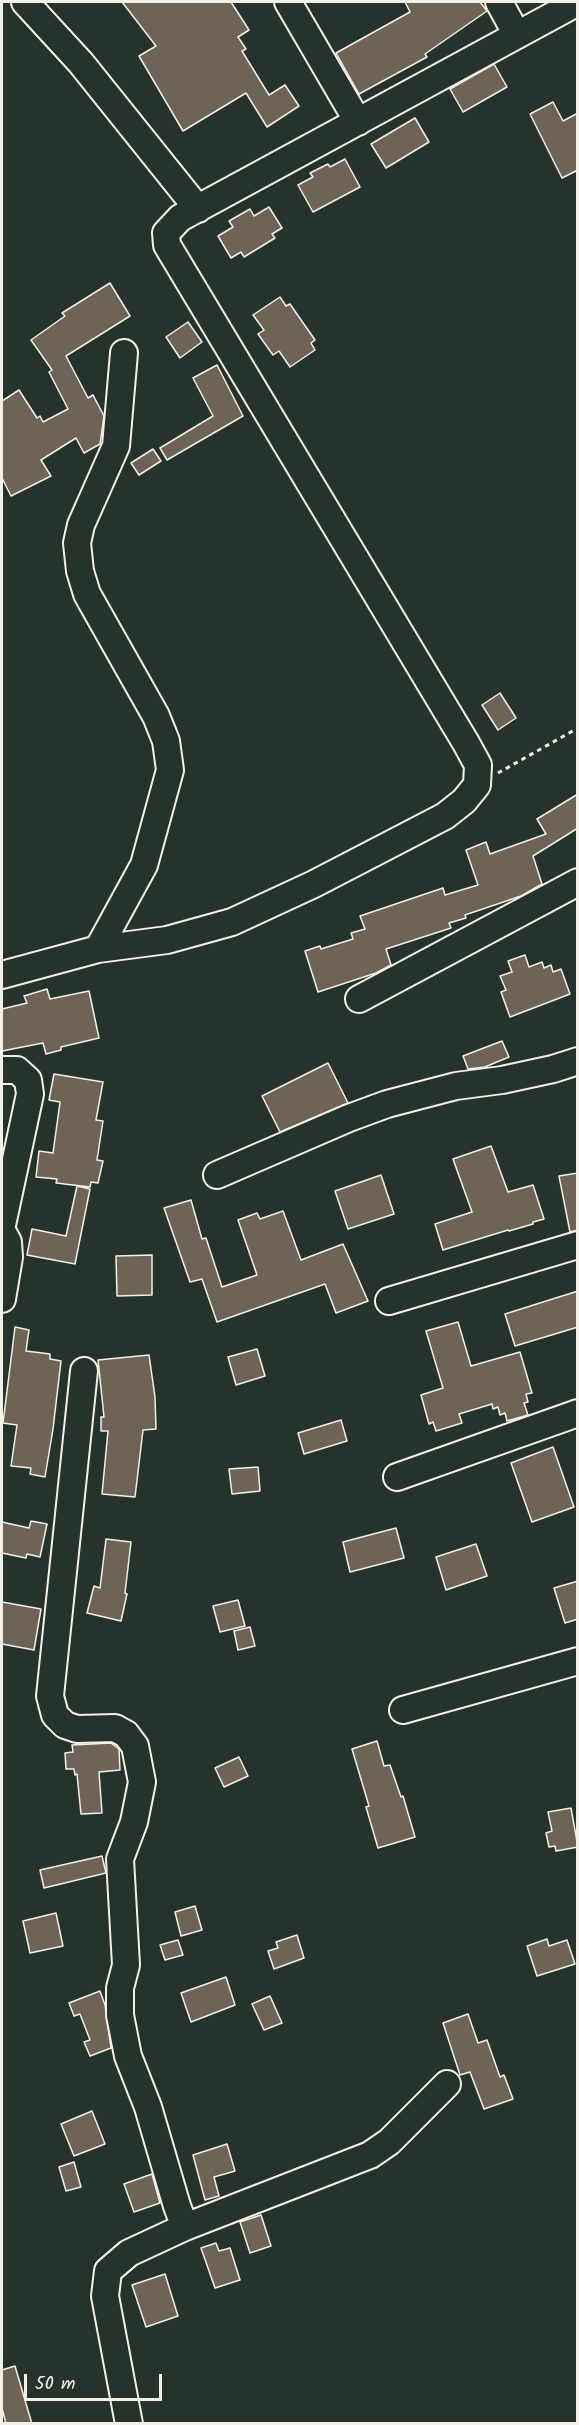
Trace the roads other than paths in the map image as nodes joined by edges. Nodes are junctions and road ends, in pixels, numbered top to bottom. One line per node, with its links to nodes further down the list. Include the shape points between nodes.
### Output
1 (27, 2): 7 (street)
2 (288, 2): 6 (street)
3 (499, 2): 5 (street)
4 (578, 2): 5 (street)
5 (518, 35): 6 (street)
6 (358, 122): 7 (street)
7 (198, 209): 10 (street, via 180,218 166,232 167,245 466,743 478,765 477,785 445,816 232,922 167,940)
8 (124, 353): 10 (street, via 116,446 81,525 77,543 80,571 87,594 156,716 166,741 170,770 144,865)
9 (578, 882): 12 (street)
10 (98, 949): 11 (street)
11 (2, 975)
12 (358, 999)
13 (578, 1061): 15 (street, via 387,1104)
14 (2, 1070): 16 (street, via 17,1070 28,1080 30,1094)
15 (217, 1175)
16 (2, 1225)
17 (2, 1231): 19 (street, via 9,1257)
18 (578, 1245): 20 (street)
19 (2, 1299)
20 (389, 1301)
21 (84, 1371): 27 (street, via 50,1696 56,1715 65,1725 77,1729 114,1728 126,1734 135,1746 142,1782 134,1822 120,1859 126,1965 120,1988 120,2015 128,2056)
22 (578, 1413): 23 (street)
23 (397, 1476)
24 (578, 1661): 25 (street)
25 (403, 1710)
26 (447, 2084): 27 (street, via 389,2142 370,2155)
27 (185, 2227): 28 (street, via 129,2253 108,2271 105,2296)
28 (129, 2424)

